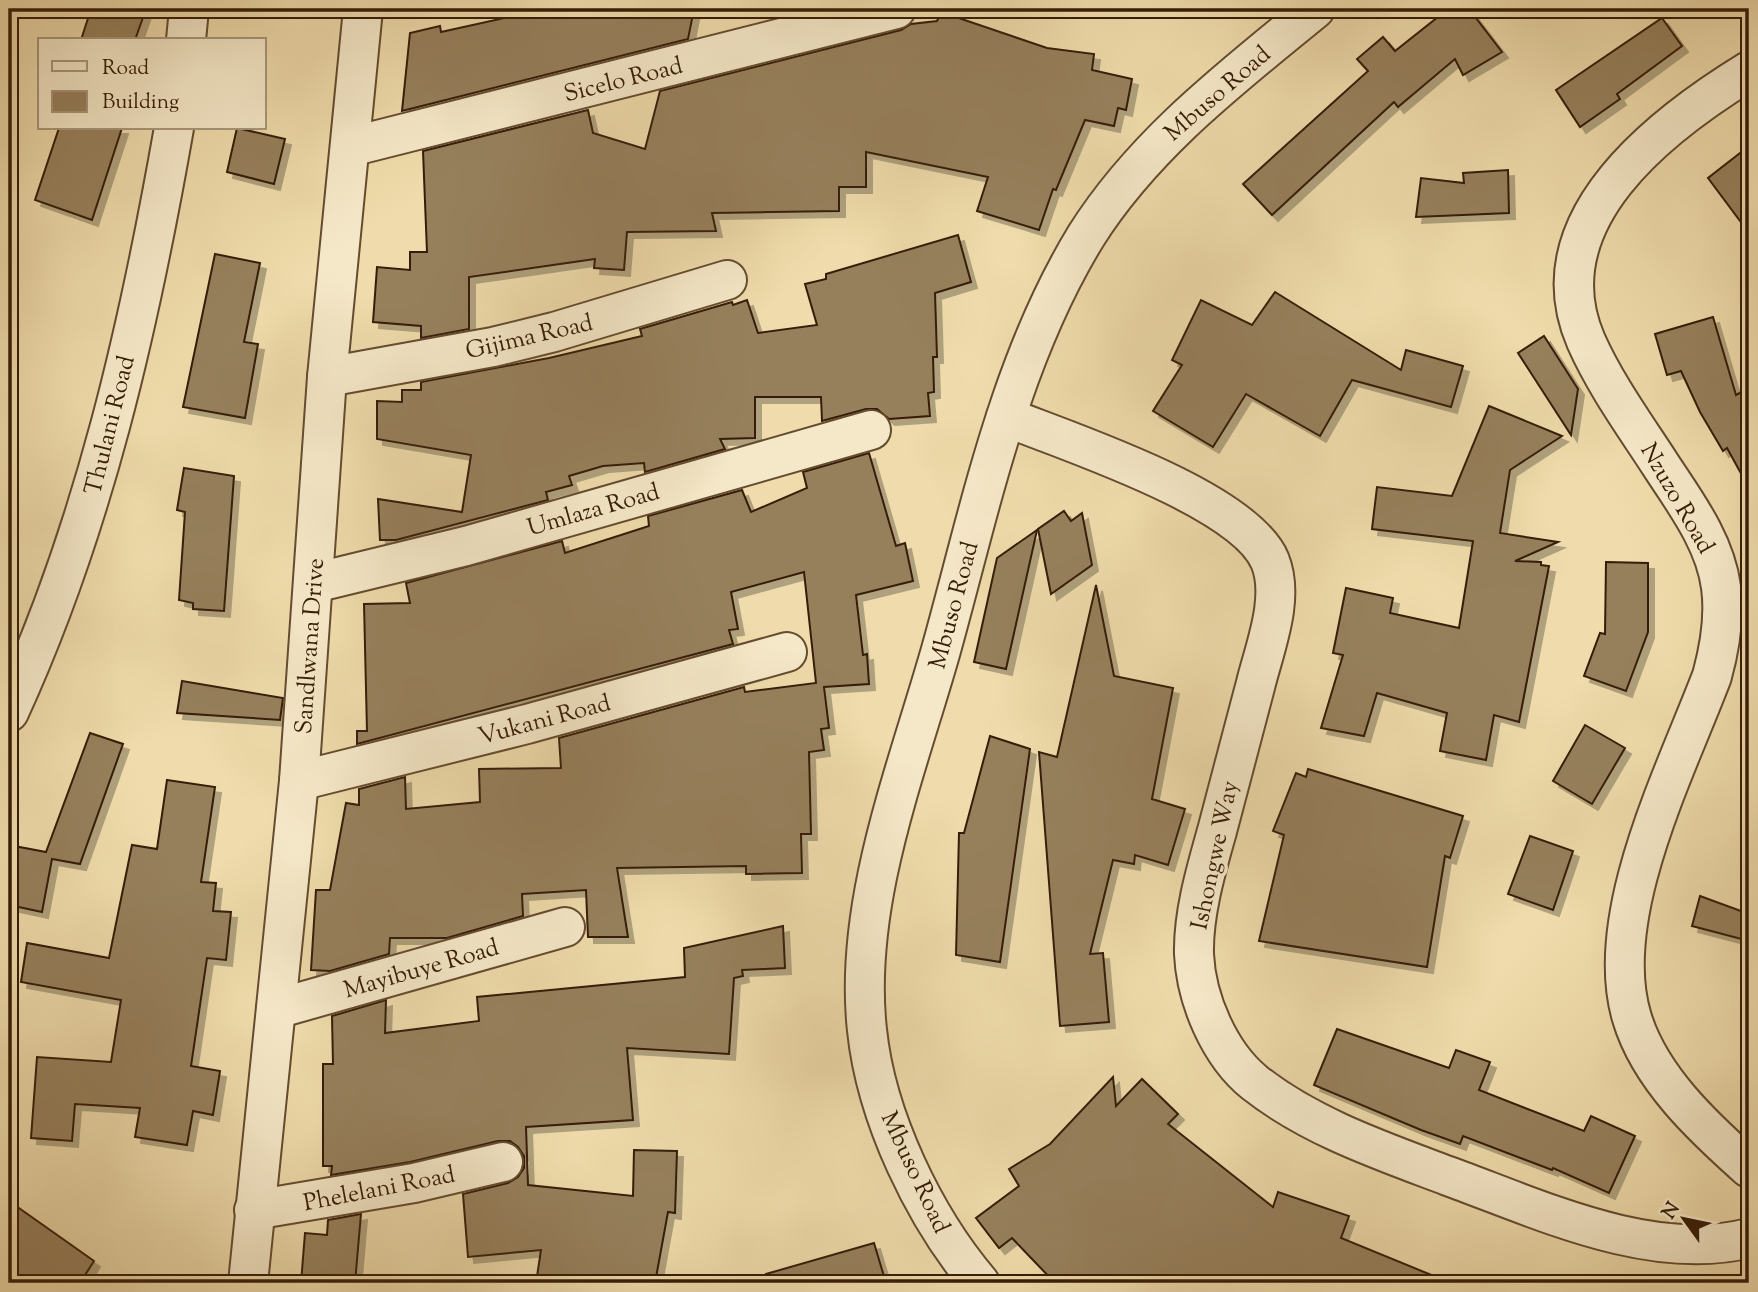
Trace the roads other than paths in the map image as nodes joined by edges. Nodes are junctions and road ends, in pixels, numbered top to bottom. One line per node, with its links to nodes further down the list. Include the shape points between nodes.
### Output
1 (189, 9): 5 (street)
2 (363, 9): 8 (street, Sandlwana Drive)
3 (895, 9): 8 (street, Sicelo Road)
4 (1315, 9): 11 (street, Mbuso Road, via 1199,105 1116,193 1087,235 1052,302)
5 (186, 38)
6 (1749, 71): 20 (street, Nzuzo Road, via 1708,96 1619,174 1585,228 1573,283 1585,340 1701,529 1721,586 1720,645 1642,859 1632,902 1625,983 1645,1049 1678,1096)
7 (174, 130): 15 (street, Thulani Road, via 151,248 85,520)
8 (351, 146): 10 (street, Sandlwana Drive)
9 (727, 280): 10 (street, Gijima Road, via 542,335)
10 (327, 377): 13 (street, Sandlwana Drive)
11 (1006, 417): 22 (street, Ishongwe Way, via 1203,502 1249,531 1271,563 1275,582 1268,635 1208,863 1194,953 1206,1008 1234,1062 1270,1094 1369,1146 1558,1217 1678,1245 1704,1247); 24 (street, Mbuso Road, via 886,840 869,916 866,967 867,1030 884,1104 938,1227)
12 (871, 430): 13 (street, Umlaza Road, via 466,547)
13 (314, 583): 16 (street, Sandlwana Drive)
14 (787, 652): 16 (street, Vukani Road)
15 (9, 712)
16 (299, 781): 18 (street, Sandlwana Drive)
17 (565, 928): 18 (street, Mayibuye Road)
18 (276, 1009): 21 (street, Sandlwana Drive)
19 (503, 1162): 21 (street, Phelelani Road, via 414,1183)
20 (1749, 1168)
21 (254, 1210): 23 (street, Sandlwana Drive)
22 (1749, 1238)
23 (248, 1283)
24 (980, 1283)

